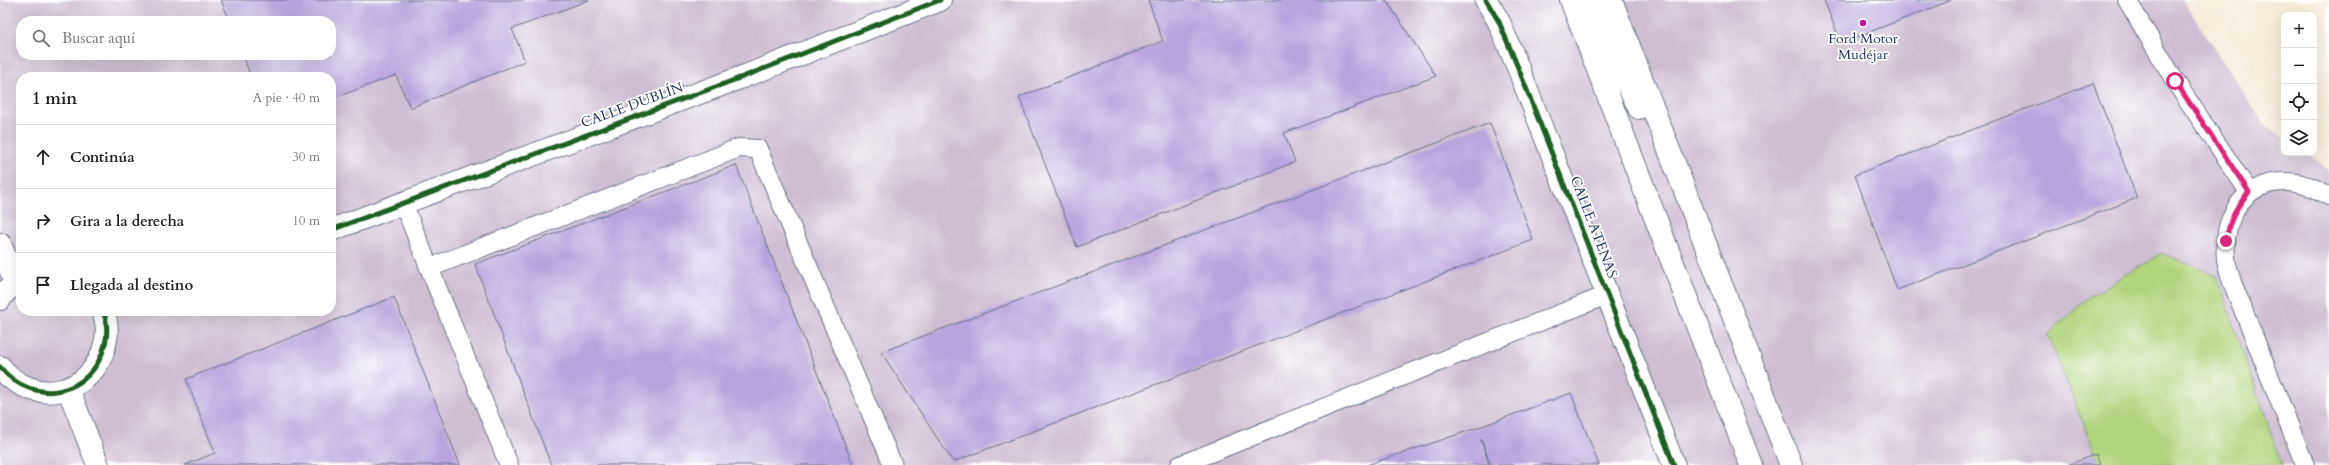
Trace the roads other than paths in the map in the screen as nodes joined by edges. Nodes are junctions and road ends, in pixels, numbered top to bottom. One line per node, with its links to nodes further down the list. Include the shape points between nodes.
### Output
1 (940, 0): 9 (street, CALLE DUBLÍN, via 737,79)
2 (1486, 0): 16 (street, CALLE ATENAS, via 1499,22 1519,70)
3 (1571, 0): 26 (street)
4 (1590, 0): 10 (street, via 1610,51)
5 (1611, 0): 10 (street)
6 (2127, 0): 7 (lane, via 2175,81)
7 (2249, 192): 8 (lane, via 2261,184 2280,181 2315,187); 28 (lane, via 2237,206 2228,228 2226,259 2232,282)
8 (2329, 196)
9 (402, 203): 11 (street, CALLE DUBLÍN); 13 (lane)
10 (1699, 227): 27 (street)
11 (336, 228)
12 (0, 244): 14 (street)
13 (429, 268): 22 (lane); 23 (lane, via 739,148 758,149)
14 (16, 278)
15 (16, 284): 17 (street)
16 (1607, 295): 24 (lane); 25 (street, CALLE ATENAS)
17 (0, 299)
18 (108, 316): 20 (street, via 103,356 93,372 78,384)
19 (1, 369): 20 (street, via 23,387 41,392)
20 (68, 388): 21 (street)
21 (98, 465)
22 (509, 465)
23 (893, 465)
24 (1180, 465)
25 (1674, 465)
26 (1751, 465)
27 (1791, 465)
28 (2305, 465)

